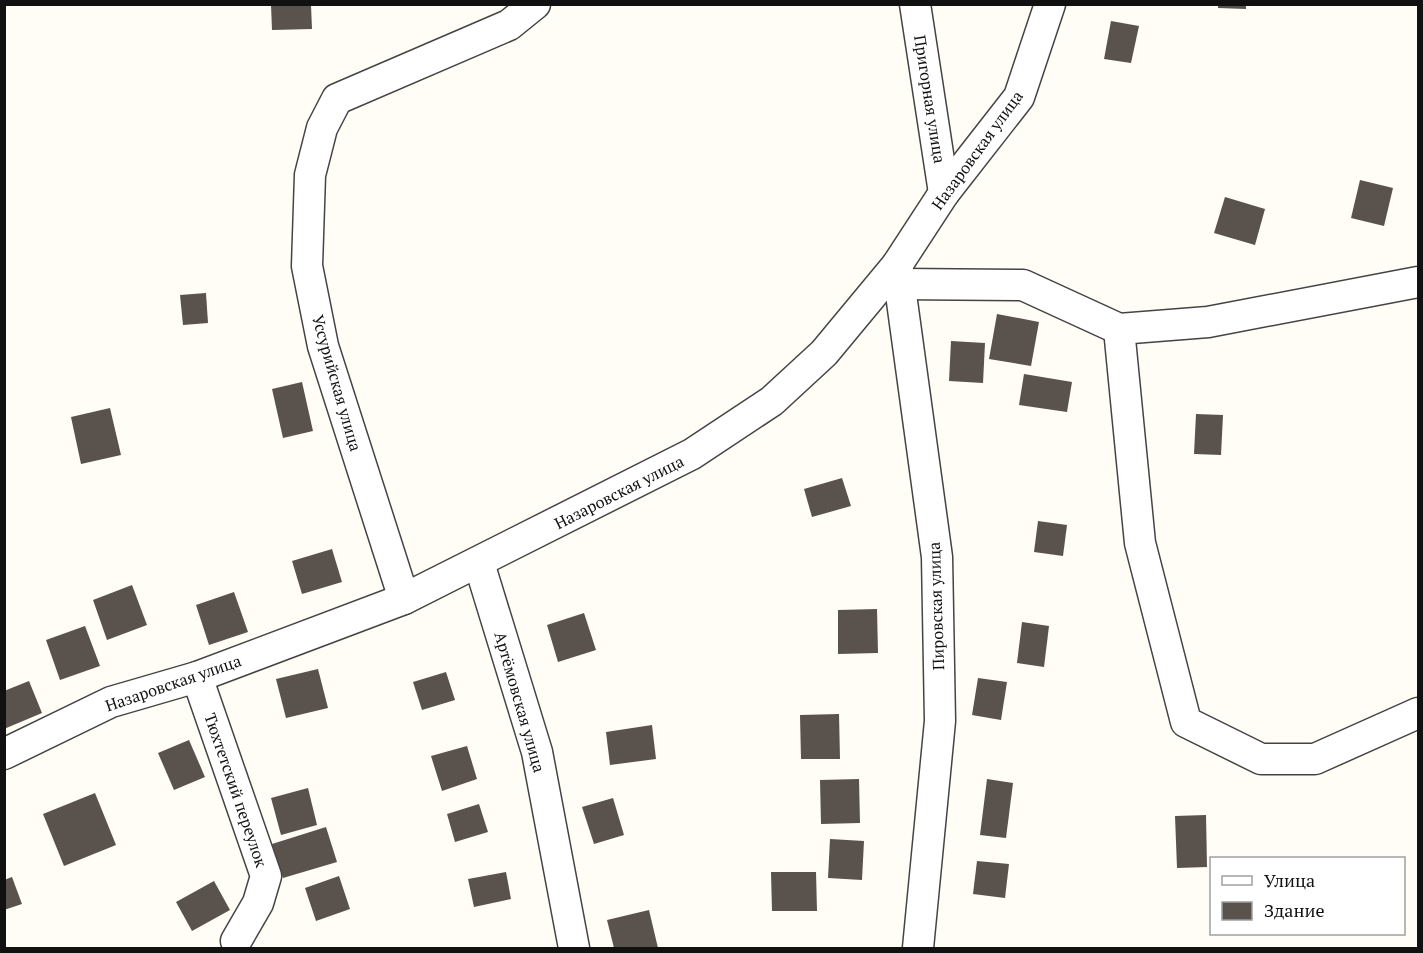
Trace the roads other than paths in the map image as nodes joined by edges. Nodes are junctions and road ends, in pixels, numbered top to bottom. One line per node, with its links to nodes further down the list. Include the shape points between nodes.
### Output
1 (536, 4): 9 (street, Уссурийская улица, via 509,25 337,99 322,128 310,175 307,266 323,346)
2 (915, 4): 4 (street, Пригорная улица)
3 (1050, 4): 4 (street, Назаровская улица, via 1019,97)
4 (944, 193): 5 (street, Назаровская улица)
5 (898, 275): 7 (street, via 1023,285); 8 (street, Назаровская улица, via 772,401 692,454); 15 (street, Пировская улица, via 937,557 940,721)
6 (1419, 282): 7 (street, via 1208,322)
7 (1119, 329): 11 (street, via 1140,543 1186,722 1261,759 1315,759)
8 (479, 563): 9 (street, Назаровская улица); 14 (street, Артёмовская улица, via 537,752)
9 (404, 599): 10 (street, Назаровская улица)
10 (197, 677): 12 (street, Назаровская улица, via 111,702); 13 (street, Тюхтетский переулок, via 266,876 258,903)
11 (1419, 713)
12 (4, 754)
13 (236, 941)
14 (574, 948)
15 (918, 948)

